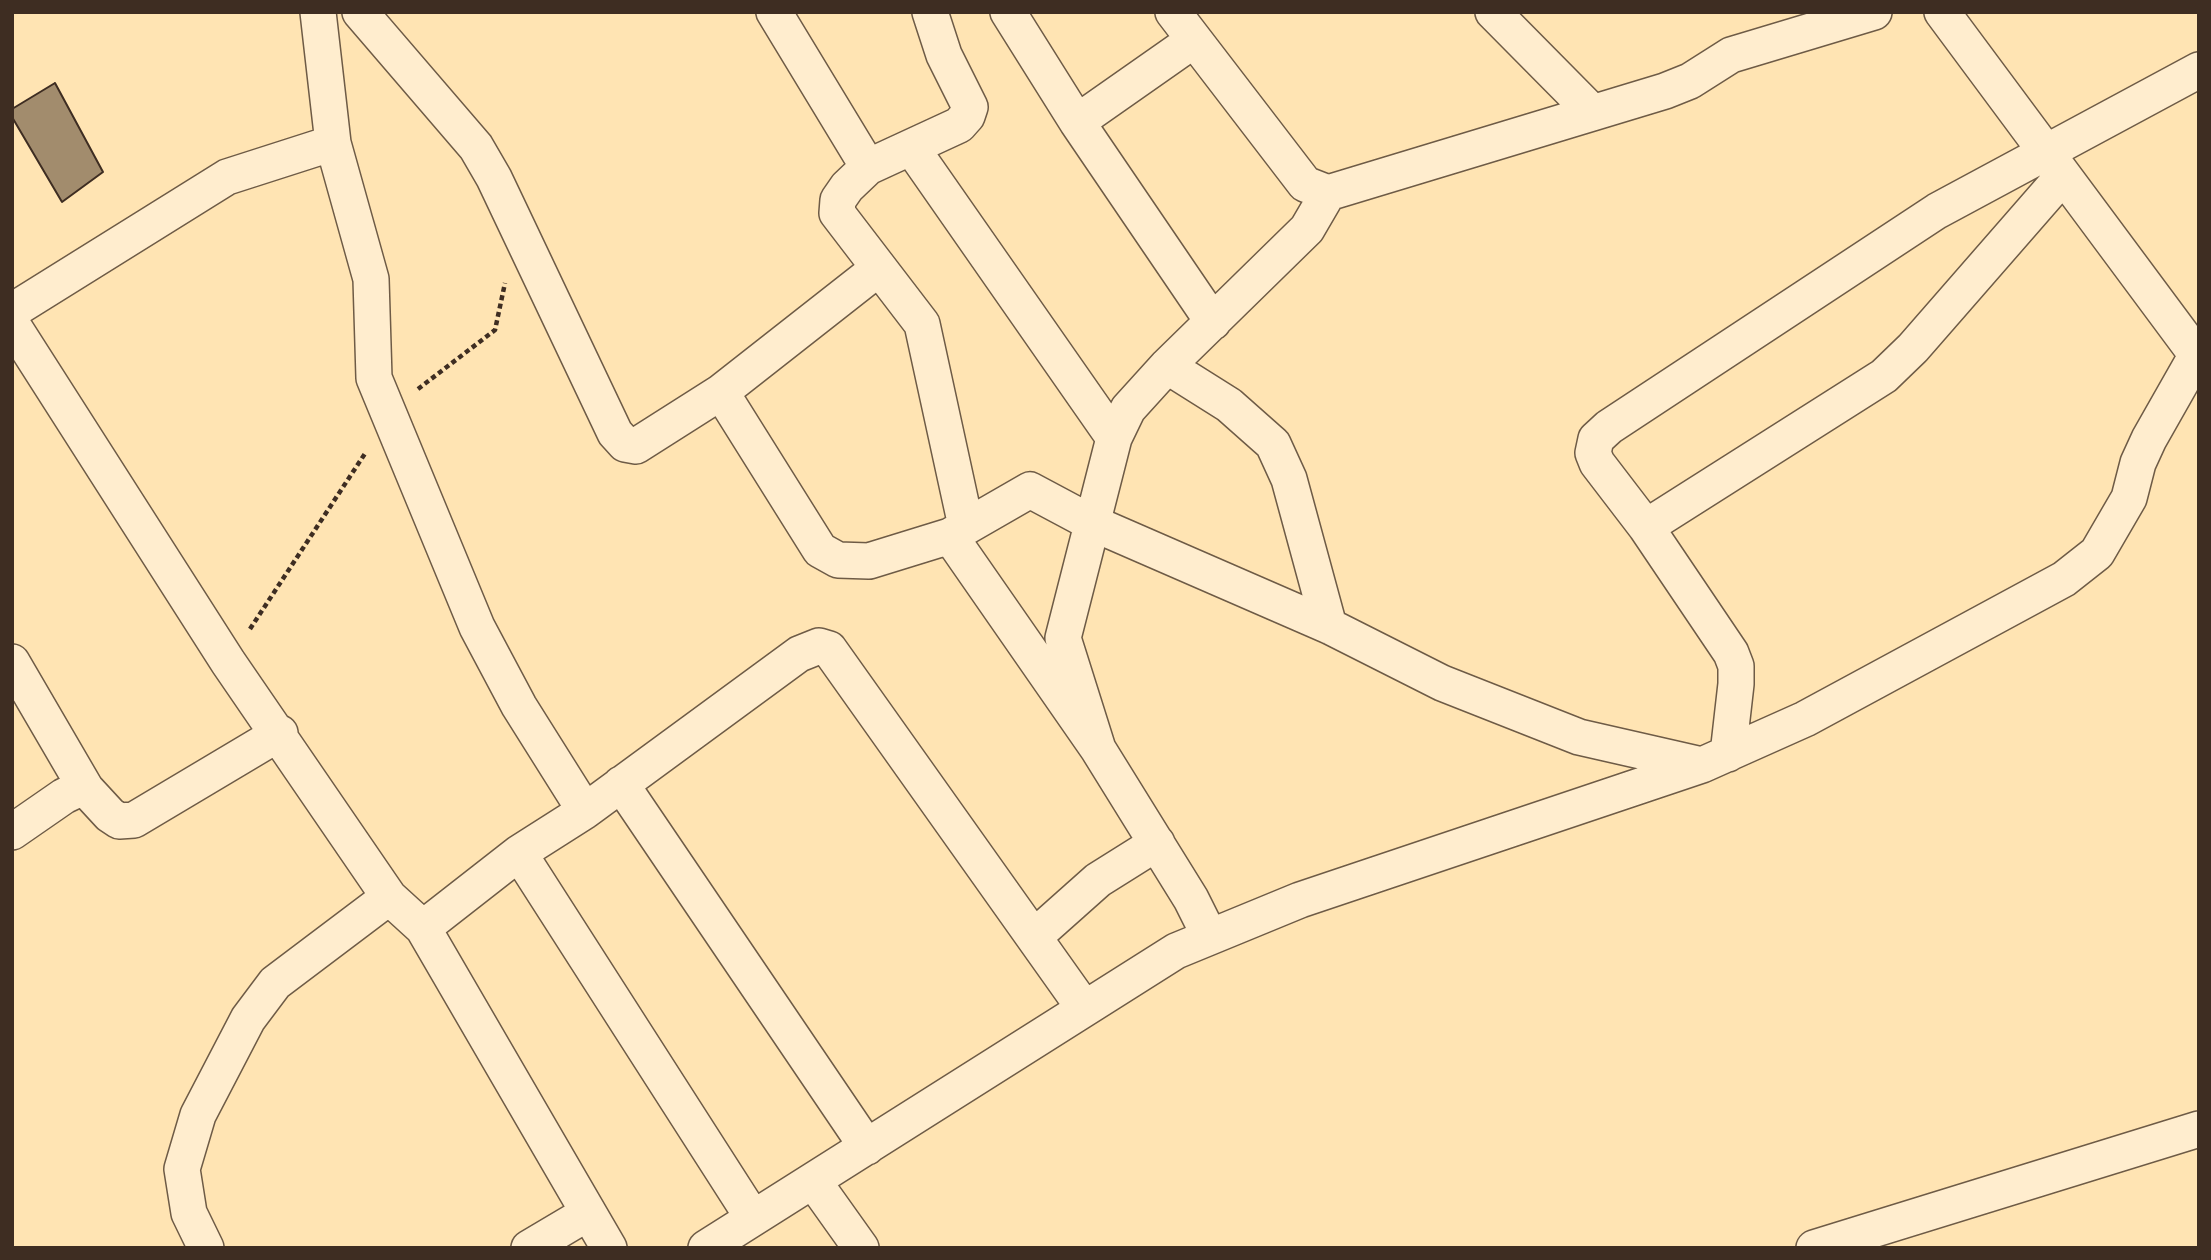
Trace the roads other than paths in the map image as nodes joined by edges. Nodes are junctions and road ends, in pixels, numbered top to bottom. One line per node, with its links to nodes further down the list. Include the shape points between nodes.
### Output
1 (318, 12): 14 (street)
2 (360, 12): 24 (street, via 475,147 615,433 625,444 636,446)
3 (774, 12): 17 (street)
4 (930, 12): 15 (street, via 944,55 970,107 959,125)
5 (1008, 12): 13 (street)
6 (1173, 12): 10 (street)
7 (1493, 12): 12 (street)
8 (1874, 12): 12 (street, via 1731,55 1665,91)
9 (1942, 12): 16 (street)
10 (1195, 40): 13 (street); 18 (street, via 1305,184)
11 (2199, 70): 16 (street)
12 (1591, 111): 18 (street)
13 (1077, 122): 20 (street)
14 (333, 143): 21 (street, via 227,177); 36 (street, via 371,279 374,378 477,627 519,706)
15 (911, 147): 17 (street); 25 (street)
16 (2055, 164): 22 (street); 27 (street, via 1913,348 1884,376); 27 (street, via 1937,211 1609,427 1596,439 1593,453)
17 (868, 167): 19 (street, via 842,193 837,213)
18 (1328, 193): 20 (street, via 1307,229)
19 (879, 268): 24 (street); 28 (street, via 922,324)
20 (1213, 322): 23 (street)
21 (15, 329): 31 (street, via 228,662)
22 (2197, 353): 33 (street, via 2149,439 2129,498 2096,553 2052,585 1805,719)
23 (1167, 366): 25 (street, via 1128,409); 29 (street, via 1229,405 1273,444 1289,479)
24 (721, 392): 28 (street, via 820,550 838,560 869,561)
25 (1114, 438): 26 (street)
26 (1090, 522): 28 (street, via 1030,490); 29 (street); 32 (street, via 1063,638)
27 (1646, 527): 33 (street, via 1736,666)
28 (958, 531): 32 (street)
29 (1329, 626): 33 (street, via 1442,683 1578,737)
30 (12, 662): 35 (street)
31 (280, 733): 35 (street, via 134,820 110,816); 40 (street)
32 (1098, 750): 38 (street)
33 (1715, 759): 43 (street, via 1300,900)
34 (621, 784): 36 (street); 42 (street, via 799,654 819,646 829,649); 46 (street)
35 (86, 789): 37 (street, via 64,796)
36 (585, 811): 39 (street)
37 (12, 832)
38 (1157, 843): 42 (street, via 1098,880); 43 (street)
39 (519, 853): 41 (street); 49 (street)
40 (389, 897): 41 (street); 50 (street, via 275,983 248,1019 198,1115 182,1169 189,1213)
41 (423, 928): 48 (street)
42 (1034, 937): 44 (street)
43 (1210, 937): 44 (street, via 1176,951)
44 (1084, 1008): 46 (street)
45 (2199, 1129): 55 (street)
46 (867, 1147): 47 (street)
47 (814, 1182): 49 (street); 54 (street)
48 (588, 1213): 51 (street); 52 (street)
49 (753, 1218): 53 (street)
50 (206, 1248)
51 (529, 1248)
52 (609, 1248)
53 (706, 1248)
54 (861, 1248)
55 (1814, 1248)

